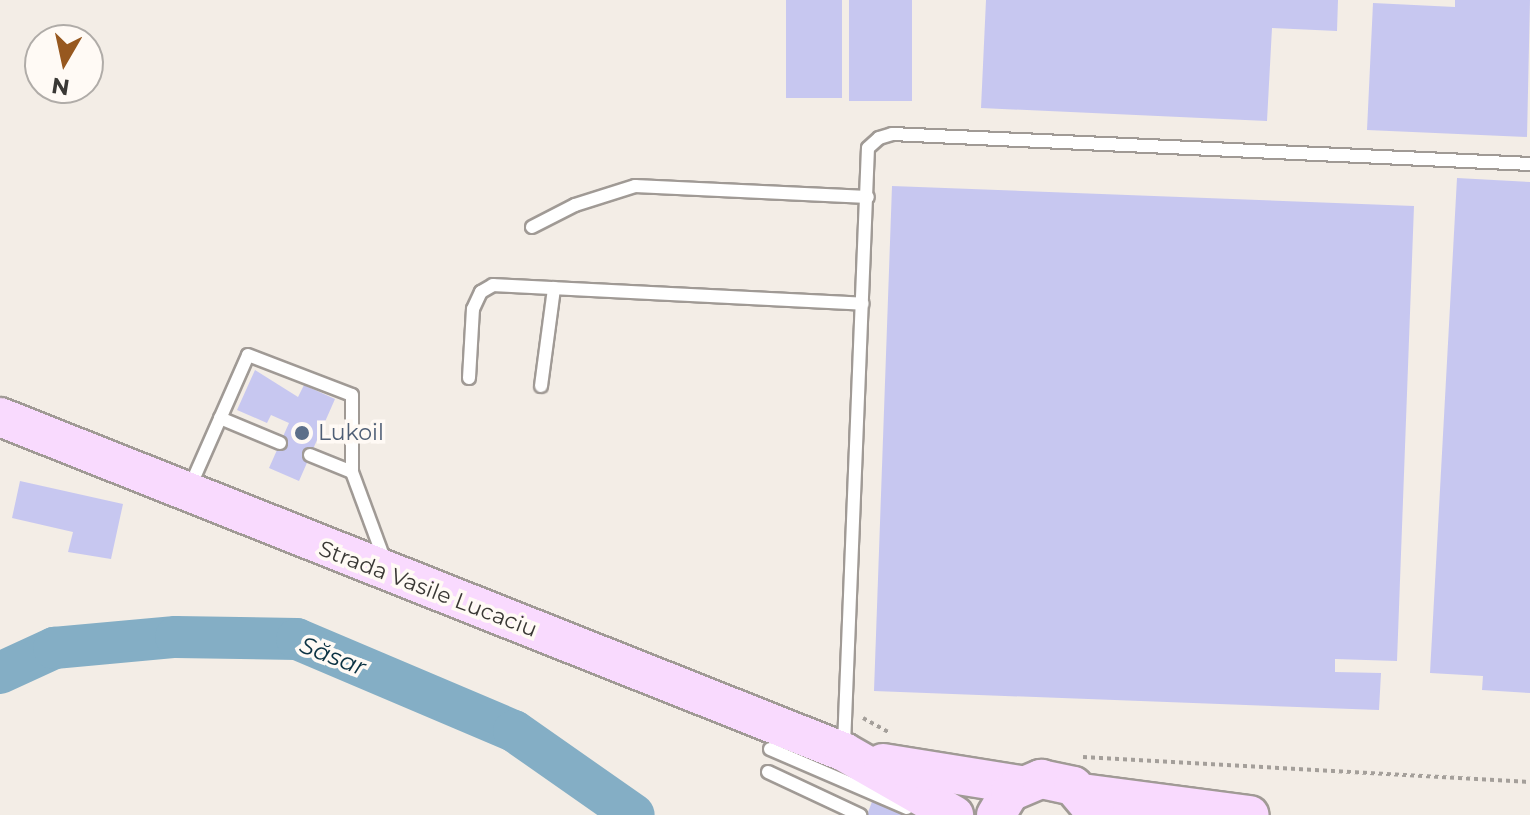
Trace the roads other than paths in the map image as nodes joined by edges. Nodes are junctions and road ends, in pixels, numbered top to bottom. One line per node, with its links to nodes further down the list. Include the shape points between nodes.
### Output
1 (1530, 164): 2 (lane, via 892,134 868,148)
2 (868, 197): 3 (lane, via 635,186); 5 (lane)
3 (532, 227)
4 (554, 288): 5 (lane); 6 (lane, via 493,285 481,292 473,309); 7 (lane)
5 (863, 304): 16 (lane, via 845,715)
6 (469, 378)
7 (541, 386)
8 (0, 417): 13 (main road, Strada Vasile Lucaciu)
9 (220, 418): 10 (lane); 12 (lane, via 248,355 352,395); 13 (lane)
10 (280, 443)
11 (310, 455): 12 (lane)
12 (352, 472): 14 (lane)
13 (187, 494): 14 (main road, Strada Vasile Lucaciu)
14 (391, 576): 16 (main road, Strada Vasile Lucaciu)
15 (770, 749): 20 (lane)
16 (850, 755): 18 (main road, Strada Vasile Lucaciu); 20 (main road, Strada Vasile Lucaciu)
17 (768, 772): 21 (lane)
18 (1020, 785): 19 (main road, Strada Vasile Lucaciu, via 1052,779); 22 (main road)
19 (1089, 804): 23 (main road)
20 (924, 809)
21 (860, 815)
22 (996, 815)
23 (1250, 815)

